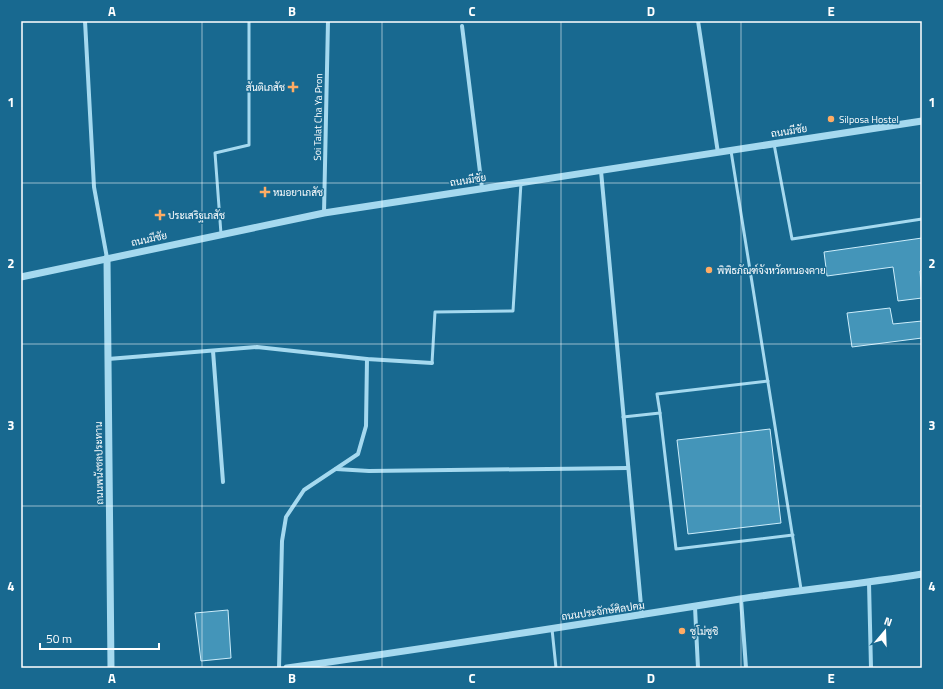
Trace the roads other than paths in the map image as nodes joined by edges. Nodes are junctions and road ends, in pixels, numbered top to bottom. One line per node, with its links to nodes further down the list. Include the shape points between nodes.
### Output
1 (85, 21): 16 (street, via 94,187)
2 (249, 21): 15 (lane, via 249,145 216,153)
3 (328, 21): 13 (street, Soi Talat Cha Ya Pron)
4 (698, 21): 9 (street)
5 (462, 26): 12 (street)
6 (922, 121): 7 (street, ถนนมีชัย)
7 (774, 144): 8 (street, ถนนมีชัย); 14 (lane, via 792,239)
8 (731, 150): 9 (street, ถนนมีชัย); 22 (lane)
9 (718, 152): 10 (street, ถนนมีชัย)
10 (601, 170): 11 (street, ถนนมีชัย); 24 (street)
11 (521, 182): 12 (street, ถนนมีชัย); 21 (lane, via 512,311 435,312)
12 (482, 188): 13 (street, ถนนมีชัย)
13 (324, 213): 15 (street, ถนนมีชัย)
14 (922, 219)
15 (221, 234): 16 (street, ถนนมีชัย)
16 (107, 258): 17 (street, ถนนมีชัย); 19 (street, ถนนพนังชลประทาน)
17 (21, 277)
18 (213, 351): 19 (street); 20 (street, via 257,347); 27 (street)
19 (108, 359): 37 (street, ถนนพนังชลประทาน)
20 (367, 359): 21 (street); 26 (street, via 366,426 358,454)
21 (432, 363)
22 (768, 381): 23 (lane, via 657,394); 28 (lane)
23 (660, 413): 24 (lane); 28 (lane, via 676,549)
24 (623, 417): 25 (street)
25 (628, 468): 26 (street, via 369,471); 34 (street)
26 (336, 469): 38 (street, via 304,490 286,517 282,541)
27 (223, 482)
28 (793, 535): 31 (lane)
29 (922, 574): 30 (street, ถนนประจักษ์ศิลปคม)
30 (869, 583): 31 (street, ถนนประจักษ์ศิลปคม); 43 (street)
31 (801, 591): 32 (street, ถนนประจักษ์ศิลปคม)
32 (741, 599): 33 (street, ถนนประจักษ์ศิลปคม); 42 (street)
33 (695, 607): 34 (street, ถนนประจักษ์ศิลปคม); 41 (street)
34 (642, 616): 35 (street, ถนนประจักษ์ศิลปคม)
35 (552, 629): 36 (street, ถนนประจักษ์ศิลปคม); 40 (lane)
36 (296, 667): 39 (street, ถนนประจักษ์ศิลปคม)
37 (111, 668)
38 (279, 668)
39 (287, 668)
40 (556, 668)
41 (698, 668)
42 (746, 668)
43 (871, 668)

